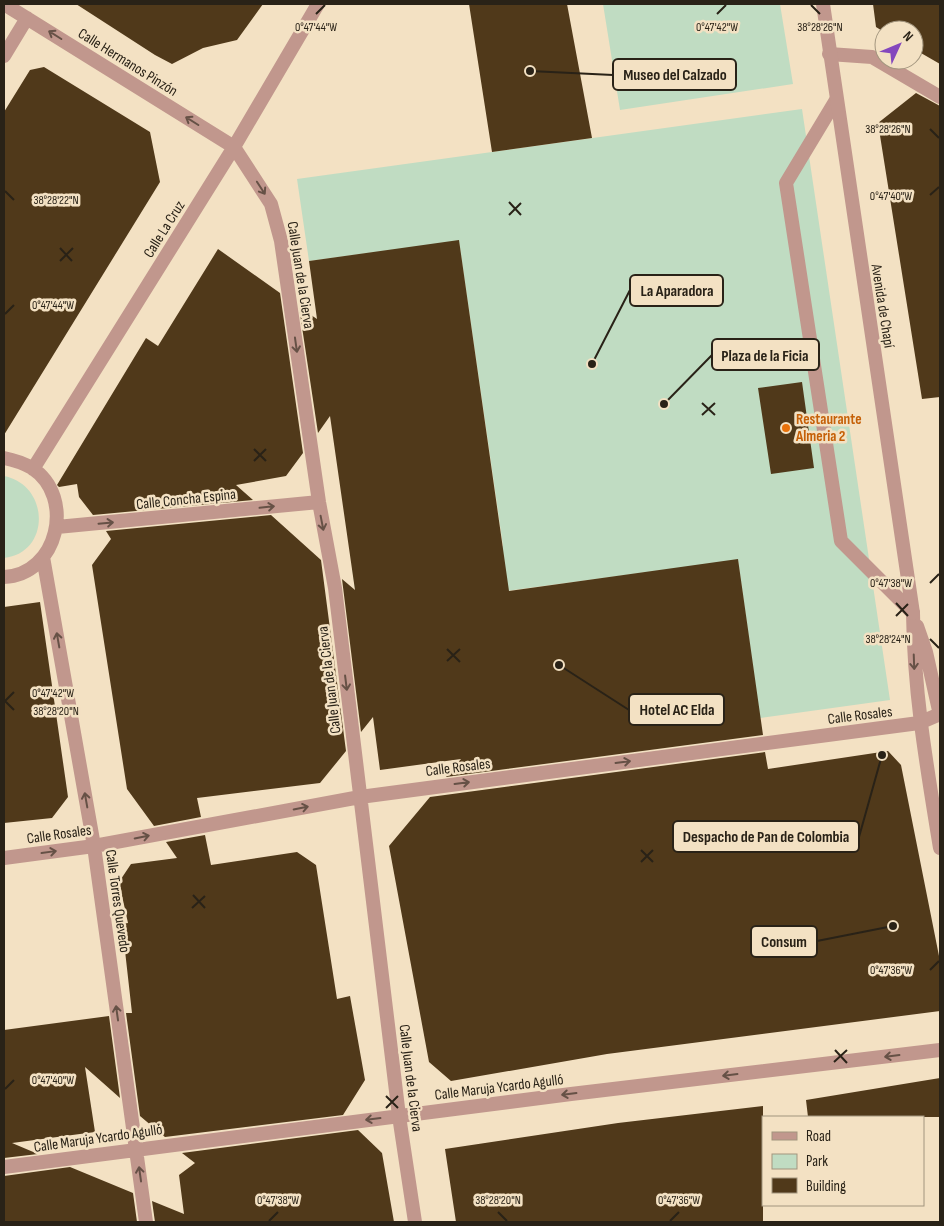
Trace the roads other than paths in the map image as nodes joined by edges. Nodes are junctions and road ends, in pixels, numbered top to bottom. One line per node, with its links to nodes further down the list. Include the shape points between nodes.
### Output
1 (4, 4): 4 (street, Calle Hermanos Pinzón)
2 (318, 4): 9 (street, Calle La Cruz)
3 (823, 4): 5 (street, Avenida de Chapí)
4 (27, 18): 6 (street); 9 (street, Calle Hermanos Pinzón, one-way to 4)
5 (829, 54): 7 (street, via 872,57); 8 (street, Avenida de Chapí)
6 (4, 56)
7 (940, 97)
8 (836, 100): 16 (street, Avenida de Chapí); 16 (street, via 786,183 841,541)
9 (234, 147): 11 (street, Calle La Cruz); 12 (street, Calle Juan de la Cierva, one-way to 12, via 272,204 281,241)
10 (4, 458): 11 (street, via 19,461)
11 (33, 469): 13 (street, via 51,489 57,508)
12 (318, 502): 13 (street, Calle Concha Espina, one-way to 12); 19 (street, Calle Juan de la Cierva, one-way to 19, via 335,588)
13 (57, 528): 14 (street)
14 (43, 557): 15 (street, via 20,573); 20 (street, Calle Torres Quevedo, one-way to 14)
15 (4, 577)
16 (913, 613): 17 (street, Avenida de Chapí, via 926,652); 18 (street, Avenida de Chapí, one-way to 18)
17 (940, 715): 18 (street, Calle Rosales)
18 (919, 723): 19 (street, Calle Rosales, one-way to 18); 21 (street, Avenida de Chapí)
19 (360, 797): 20 (street, Calle Rosales, one-way to 19); 24 (street, Calle Juan de la Cierva)
20 (94, 846): 22 (street, Calle Rosales, one-way to 20); 25 (street, Calle Torres Quevedo, one-way to 20)
21 (940, 848)
22 (4, 858)
23 (940, 1050): 24 (street, Calle Maruja Ycardo Agulló, one-way to 24)
24 (399, 1116): 25 (street, Calle Maruja Ycardo Agulló, one-way to 25); 28 (street, Calle Juan de la Cierva)
25 (136, 1149): 26 (street, Calle Maruja Ycardo Agulló); 27 (street, Calle Torres Quevedo, one-way to 25)
26 (4, 1167)
27 (146, 1222)
28 (415, 1222)

